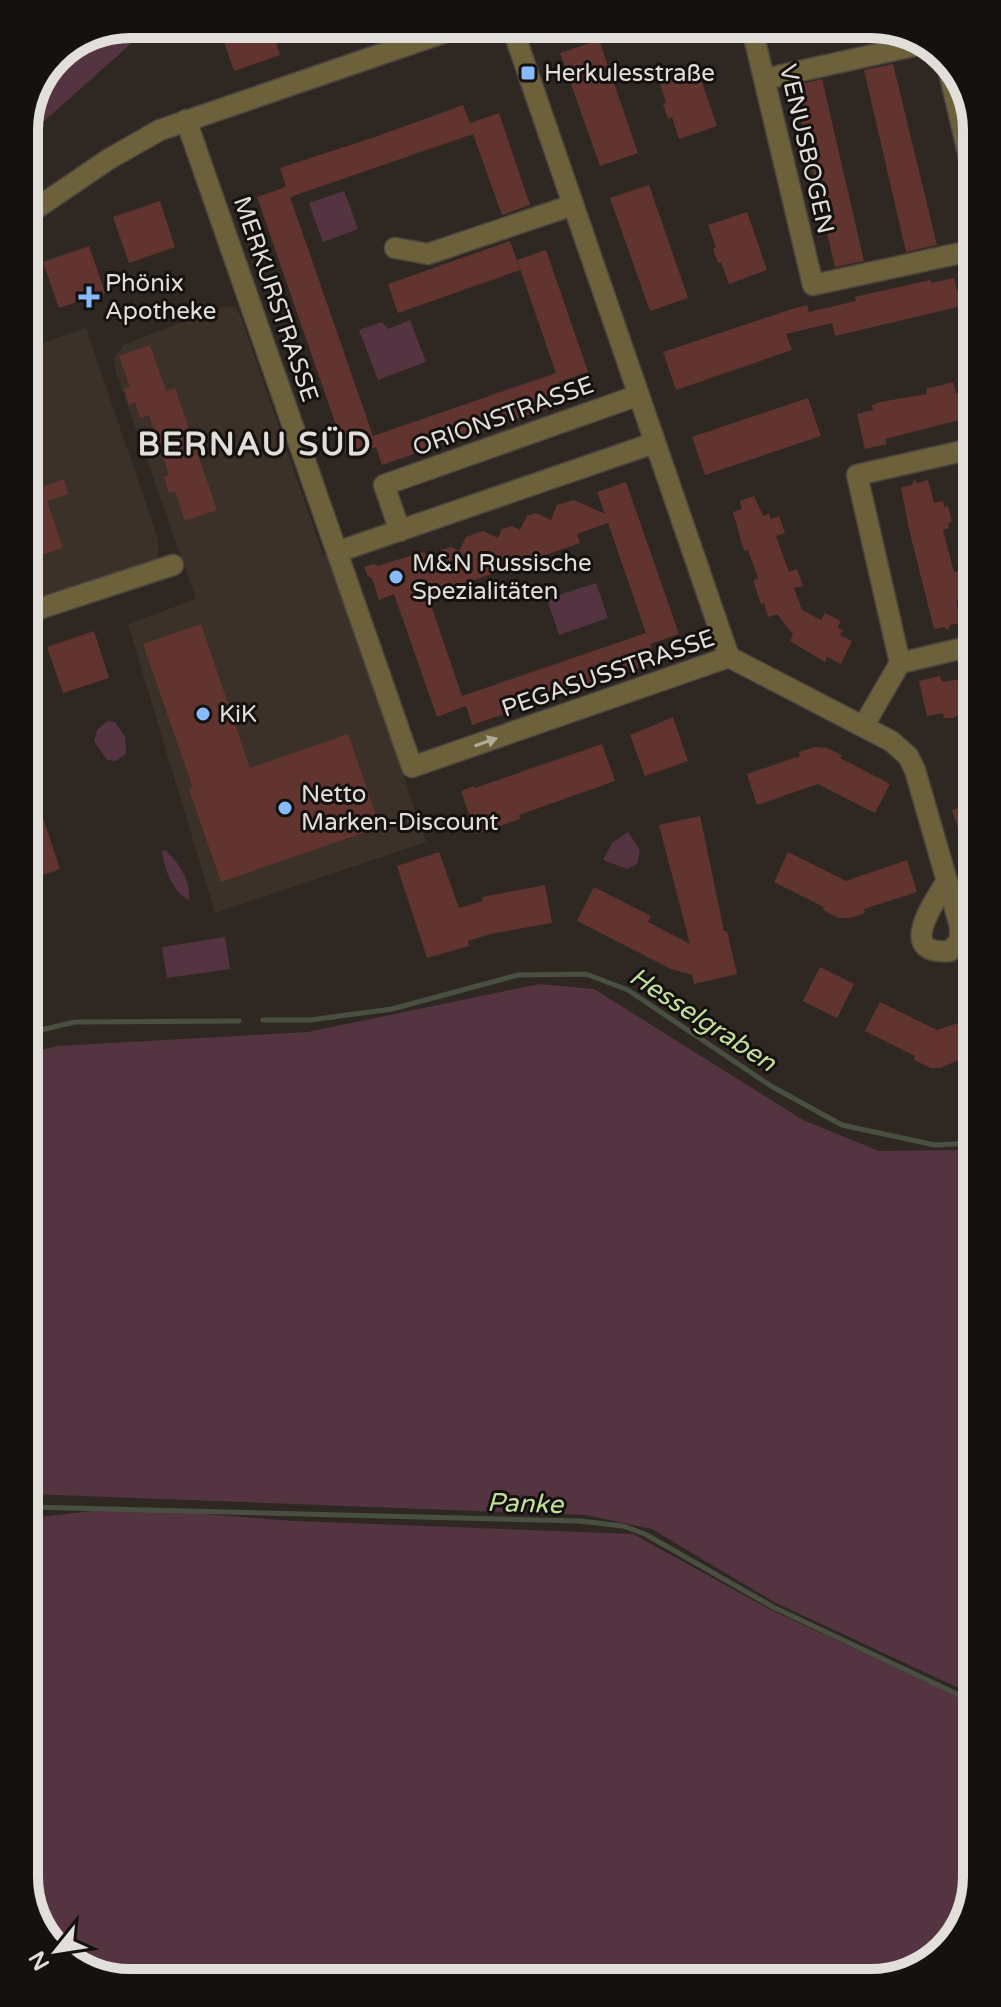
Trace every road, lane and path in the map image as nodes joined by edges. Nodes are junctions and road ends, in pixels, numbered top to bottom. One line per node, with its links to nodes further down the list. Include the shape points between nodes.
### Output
1 (429, 38): 7 (street)
2 (516, 38): 9 (street)
3 (754, 38): 5 (street, VENUSBOGEN)
4 (909, 47): 5 (street)
5 (764, 79): 12 (street, VENUSBOGEN, via 813,285)
6 (953, 88): 8 (street)
7 (186, 120): 10 (street, via 109,159); 17 (street, MERKURSTRASSE)
8 (963, 131)
9 (573, 205): 11 (street, via 428,254); 13 (street)
10 (38, 207)
11 (395, 248)
12 (963, 253)
13 (639, 395): 14 (street); 16 (street, ORIONSTRASSE, via 384,485)
14 (654, 443): 16 (street); 21 (street)
15 (963, 451): 22 (street, via 857,475)
16 (400, 531): 17 (street)
17 (337, 552): 24 (street, MERKURSTRASSE)
18 (173, 565): 19 (street)
19 (38, 609)
20 (963, 648): 22 (street)
21 (729, 657): 23 (street, PEGASUSSTRASSE); 24 (street, PEGASUSSTRASSE, one-way to 21)
22 (900, 663): 23 (street)
23 (864, 725): 25 (street, PEGASUSSTRASSE, via 908,756)
24 (412, 767)
25 (946, 882)

